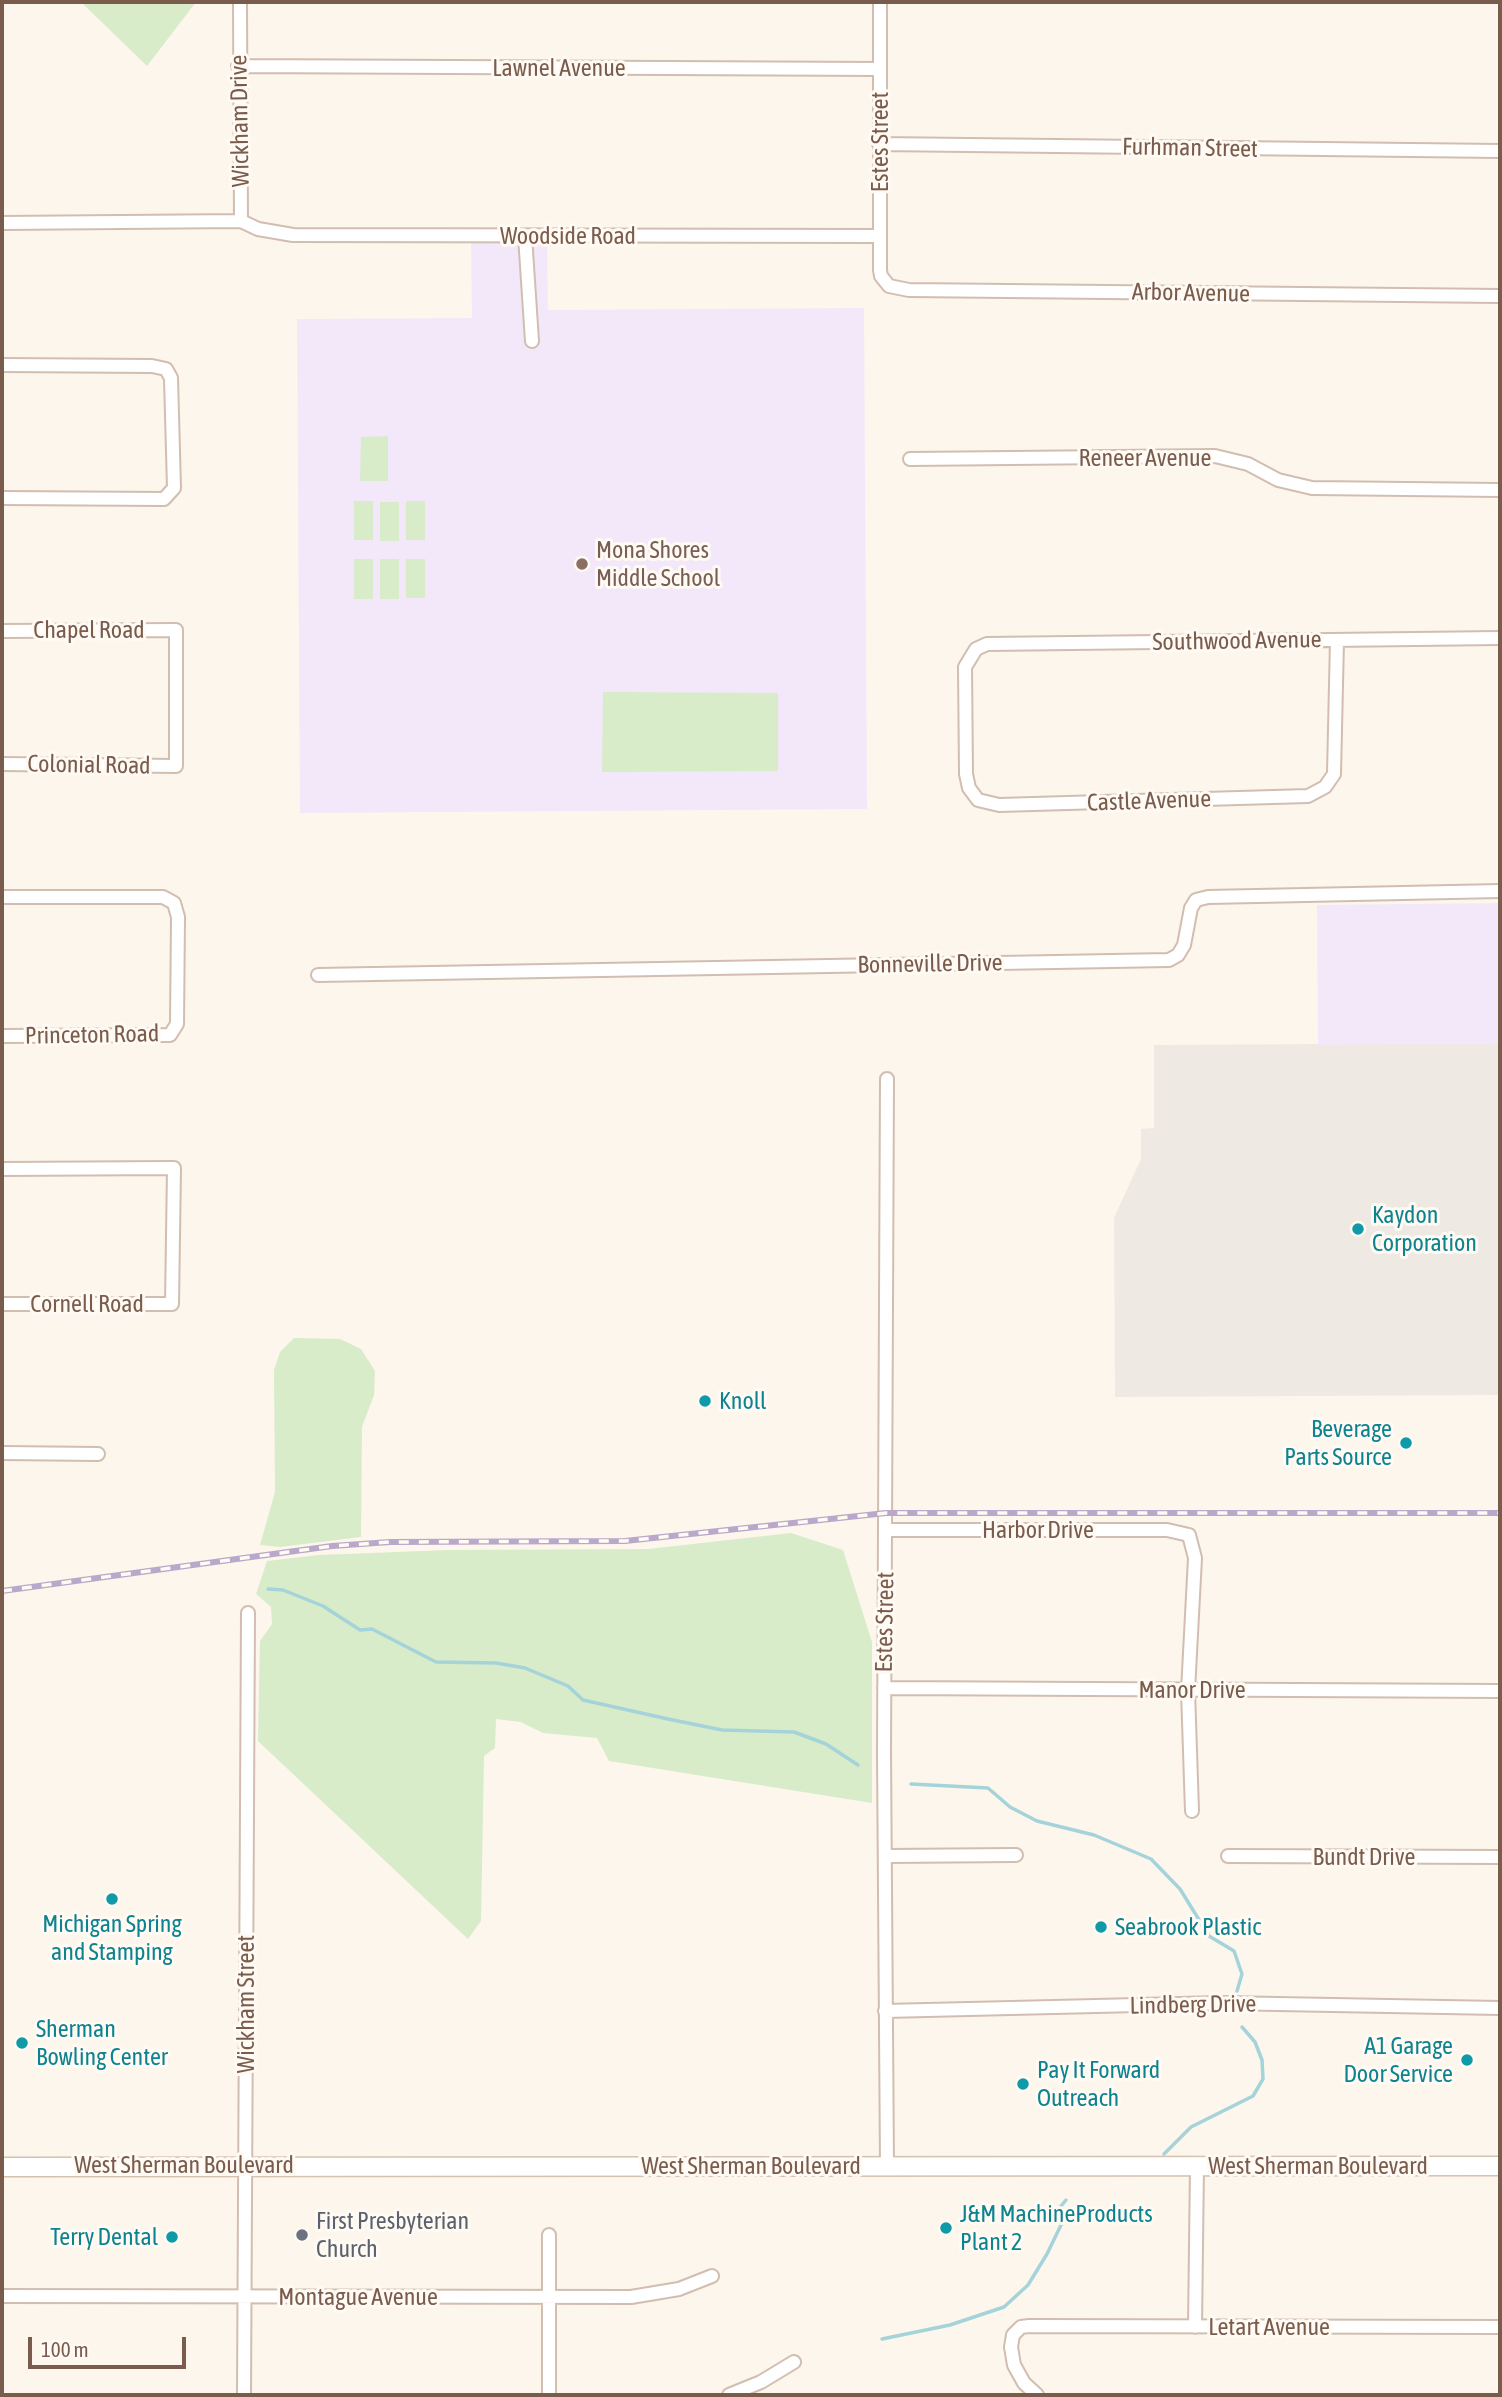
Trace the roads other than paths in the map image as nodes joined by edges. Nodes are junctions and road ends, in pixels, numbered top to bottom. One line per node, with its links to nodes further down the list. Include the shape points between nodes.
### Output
1 (240, 2): 3 (street, Wickham Drive)
2 (880, 2): 4 (street, Estes Street)
3 (238, 66): 4 (street, Lawnel Avenue); 7 (street, Wickham Drive)
4 (880, 69): 5 (street, Estes Street)
5 (879, 144): 6 (street, Furhman Street); 11 (street, Estes Street)
6 (1500, 151)
7 (241, 221): 8 (street); 9 (street, Wickham Drive)
8 (2, 223)
9 (258, 229): 10 (street, Woodside Road, via 293,235)
10 (525, 236): 11 (street, Woodside Road); 14 (street)
11 (880, 236): 12 (street, Estes Street)
12 (884, 281): 13 (street, Arbor Avenue, via 909,290)
13 (1500, 296)
14 (532, 341)
15 (2, 365): 18 (street, via 166,369 171,377 174,488 164,499)
16 (910, 459): 17 (street, Reneer Avenue, via 1215,456 1312,488)
17 (1500, 490)
18 (2, 498)
19 (2, 631): 23 (street, Chapel Road, via 176,630)
20 (1500, 638): 21 (street, Southwood Avenue)
21 (1337, 640): 24 (street, Castle Avenue, via 1334,774 1325,788 1308,796 999,805); 24 (street, Southwood Avenue, via 987,644 976,649 965,667 966,774)
22 (2, 764): 23 (street, Colonial Road)
23 (176, 766)
24 (974, 796)
25 (1500, 891): 27 (street, Bonneville Drive, via 1208,897 1196,900 1191,908 1184,945 1169,960)
26 (2, 897): 28 (street, Princeton Road, via 163,897 177,909 177,1024 170,1035)
27 (318, 975)
28 (2, 1036)
29 (887, 1079): 34 (street, Estes Street)
30 (2, 1169): 31 (street, Cornell Road, via 174,1168 172,1304)
31 (2, 1304)
32 (2, 1453): 33 (street)
33 (98, 1454)
34 (887, 1530): 36 (street, Estes Street); 37 (street, Harbor Drive, via 1167,1530 1189,1535 1195,1558)
35 (248, 1613): 46 (street, Wickham Street)
36 (884, 1688): 37 (street, Manor Drive); 41 (street, Estes Street)
37 (1188, 1691): 38 (street, Manor Drive); 39 (street)
38 (1500, 1691)
39 (1192, 1811)
40 (1016, 1855): 41 (street)
41 (886, 1856): 45 (street, Estes Street)
42 (1228, 1856): 43 (street, Bundt Drive)
43 (1500, 1857)
44 (1500, 2008): 45 (street, Lindberg Drive, via 1222,2003)
45 (885, 2011): 48 (street, Estes Street)
46 (245, 2165): 47 (main road, West Sherman Boulevard); 48 (main road, West Sherman Boulevard); 54 (street, Wickham Street)
47 (2, 2166)
48 (887, 2166): 49 (main road, West Sherman Boulevard)
49 (1197, 2166): 50 (main road, West Sherman Boulevard); 56 (street)
50 (1500, 2166)
51 (550, 2235): 55 (street)
52 (712, 2276): 55 (street, Montague Avenue, via 679,2289 631,2297)
53 (2, 2296): 54 (street, Montague Avenue)
54 (244, 2297): 55 (street, Montague Avenue); 59 (street, Wickham Street)
55 (549, 2297): 60 (street)
56 (1195, 2327): 57 (street, Letart Avenue); 62 (street, Letart Avenue, via 1021,2327 1013,2335 1014,2365)
57 (1500, 2328)
58 (794, 2362): 61 (street)
59 (244, 2395)
60 (549, 2395)
61 (729, 2395)
62 (1037, 2395)

